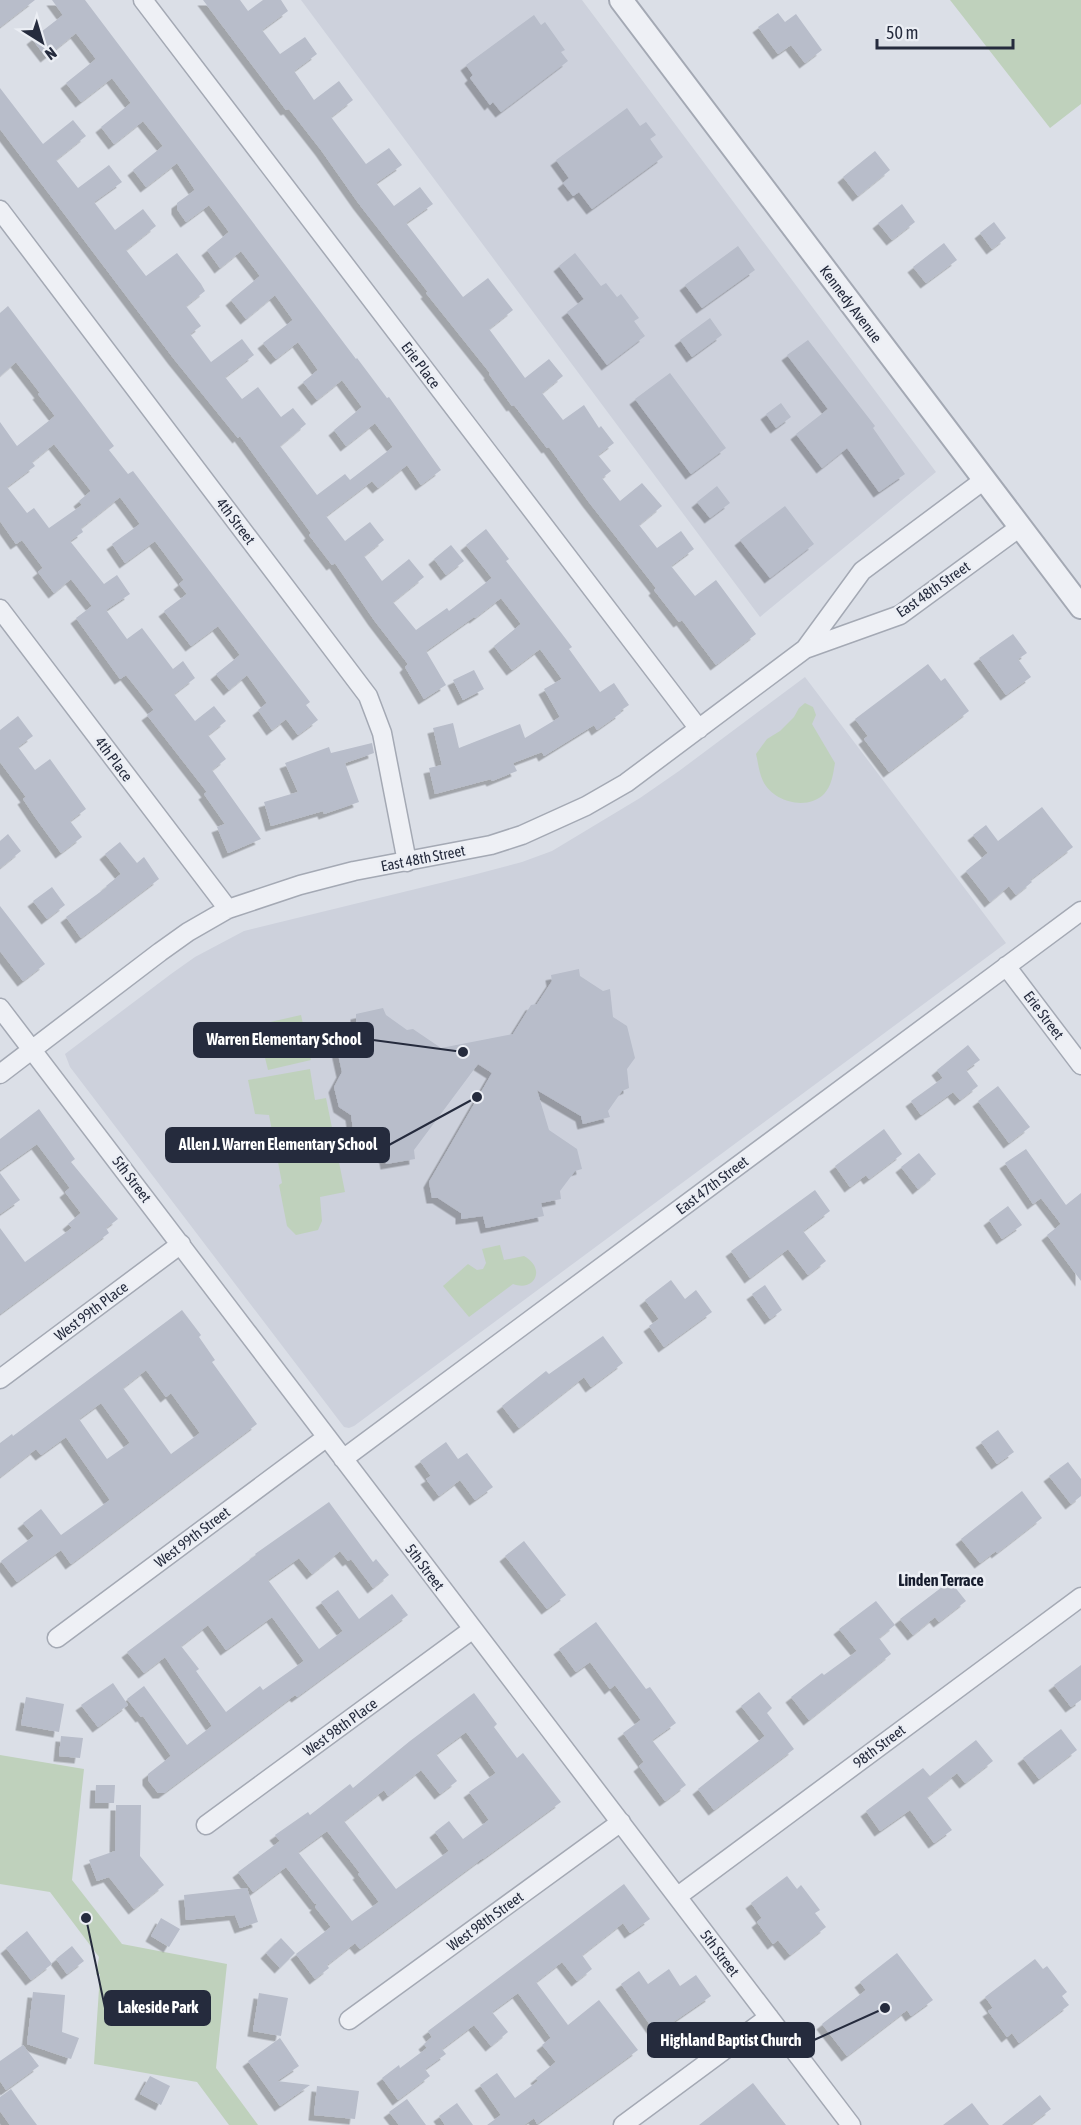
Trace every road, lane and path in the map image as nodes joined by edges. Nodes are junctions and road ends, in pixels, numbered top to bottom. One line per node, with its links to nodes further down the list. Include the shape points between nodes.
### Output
1 (143, 0): 9 (street, Erie Place)
2 (621, 0): 4 (street, Kennedy Avenue)
3 (0, 210): 10 (street, 4th Street, via 368,696 382,733)
4 (984, 480): 5 (street, Kennedy Avenue); 8 (street, East 48th Street, via 862,571)
5 (1020, 527): 6 (street, Kennedy Avenue); 8 (street, East 48th Street, via 900,615)
6 (1081, 607)
7 (0, 609): 11 (street, 4th Place)
8 (805, 649): 9 (street, East 48th Street)
9 (699, 729): 10 (street, East 48th Street, via 626,783 522,836)
10 (407, 862): 11 (street, East 48th Street, via 300,885)
11 (228, 909): 15 (street, East 48th Street, via 160,952)
12 (1081, 911): 13 (street, East 47th Street)
13 (1006, 966): 16 (street, Erie Street); 21 (street, East 47th Street)
14 (0, 1008): 15 (street, 5th Street)
15 (33, 1050): 17 (street, East 48th Street); 18 (street, 5th Street)
16 (1081, 1065)
17 (0, 1074)
18 (181, 1244): 19 (street, West 99th Place); 20 (street, 5th Street)
19 (0, 1379)
20 (327, 1437): 21 (street, 5th Street); 24 (street, West 99th Street)
21 (343, 1459): 23 (street, 5th Street)
22 (1081, 1597): 27 (street, 98th Street)
23 (473, 1629): 25 (street, 5th Street); 26 (street, West 98th Place)
24 (57, 1638)
25 (621, 1822): 27 (street, 5th Street); 29 (street, West 98th Street)
26 (206, 1825)
27 (678, 1896): 28 (street, 5th Street)
28 (769, 2017): 30 (street); 31 (street, 5th Street)
29 (350, 2020)
30 (623, 2125)
31 (851, 2125)

